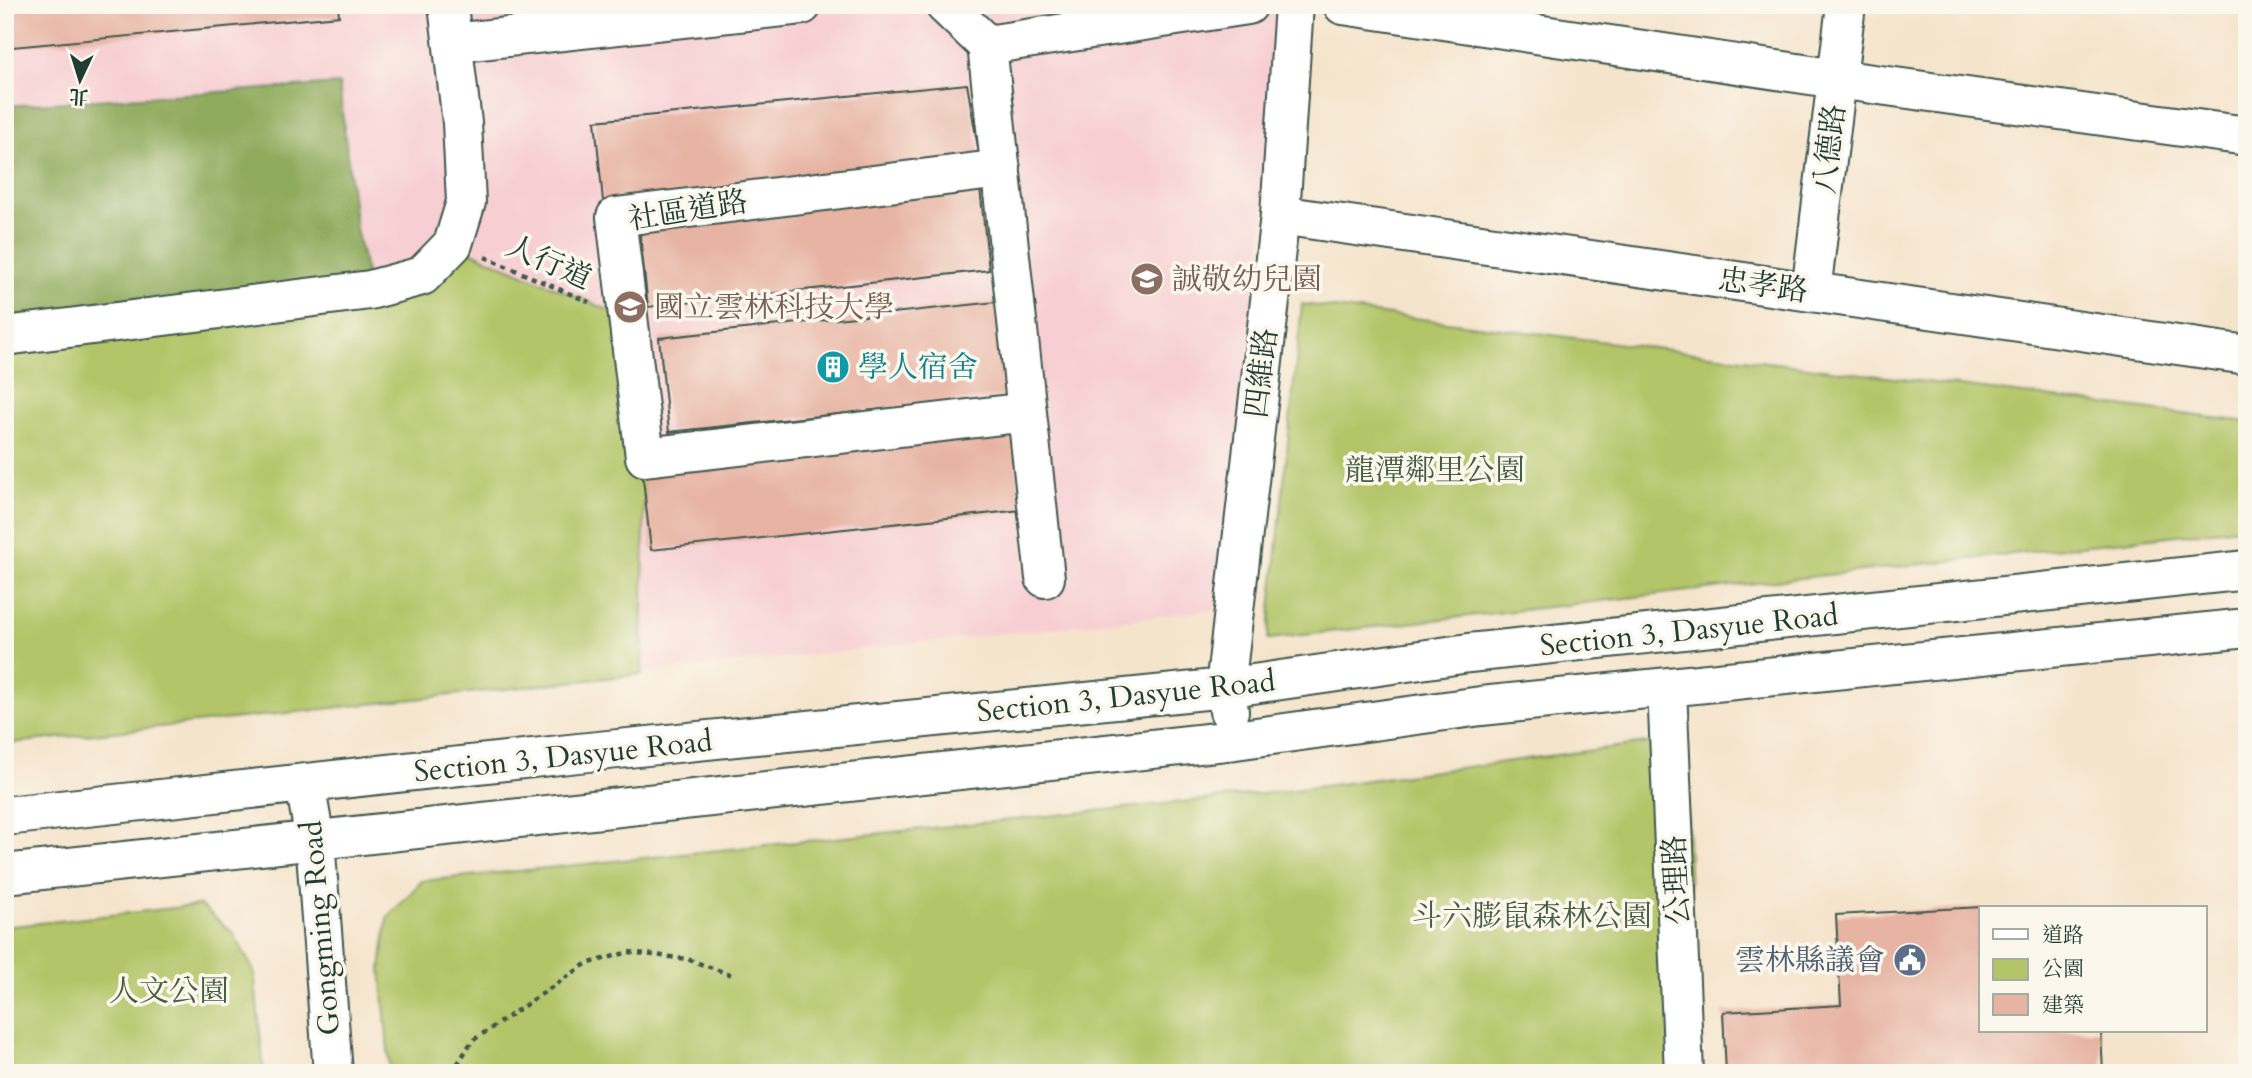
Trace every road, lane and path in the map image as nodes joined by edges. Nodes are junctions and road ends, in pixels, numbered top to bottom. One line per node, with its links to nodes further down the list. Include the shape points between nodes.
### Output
1 (448, 5): 8 (street)
2 (802, 5): 8 (street)
3 (945, 5): 9 (street)
4 (1248, 5): 9 (street)
5 (1294, 5): 13 (street, 四維路)
6 (1343, 5): 10 (street)
7 (1846, 5): 10 (street, 八德路)
8 (453, 43): 14 (street, via 466,202)
9 (987, 45): 12 (street)
10 (1837, 79): 11 (street); 15 (street, 八德路)
11 (2247, 135)
12 (1001, 169): 16 (street, 社區道路, via 616,216); 19 (street)
13 (1280, 215): 15 (street, 忠孝路); 23 (street, 四維路)
14 (453, 244): 16 (path, 人行道); 17 (street, via 422,276 370,290)
15 (1811, 292): 18 (street, 忠孝路)
16 (629, 319): 19 (street, 社區道路, via 645,457)
17 (5, 336)
18 (2247, 355)
19 (1027, 412): 21 (street)
20 (2247, 570): 23 (street, Section 3, Dasyue Road, via 1469,653)
21 (1045, 578)
22 (2247, 628): 24 (street, Section 3, Dasyue Road)
23 (1225, 688): 25 (street, 四維路); 26 (street, Section 3, Dasyue Road)
24 (1667, 688): 25 (street, Section 3, Dasyue Road, via 1481,706); 33 (street, 公理路)
25 (1235, 740): 28 (street, Section 3, Dasyue Road)
26 (305, 784): 27 (street, Section 3, Dasyue Road); 28 (street, Gongming Road)
27 (5, 816)
28 (315, 840): 29 (street, Section 3, Dasyue Road); 31 (street, Gongming Road)
29 (5, 874)
30 (732, 975): 32 (path, via 687,959 629,952 586,964 472,1041)
31 (332, 1073)
32 (452, 1073)
33 (1684, 1073)

